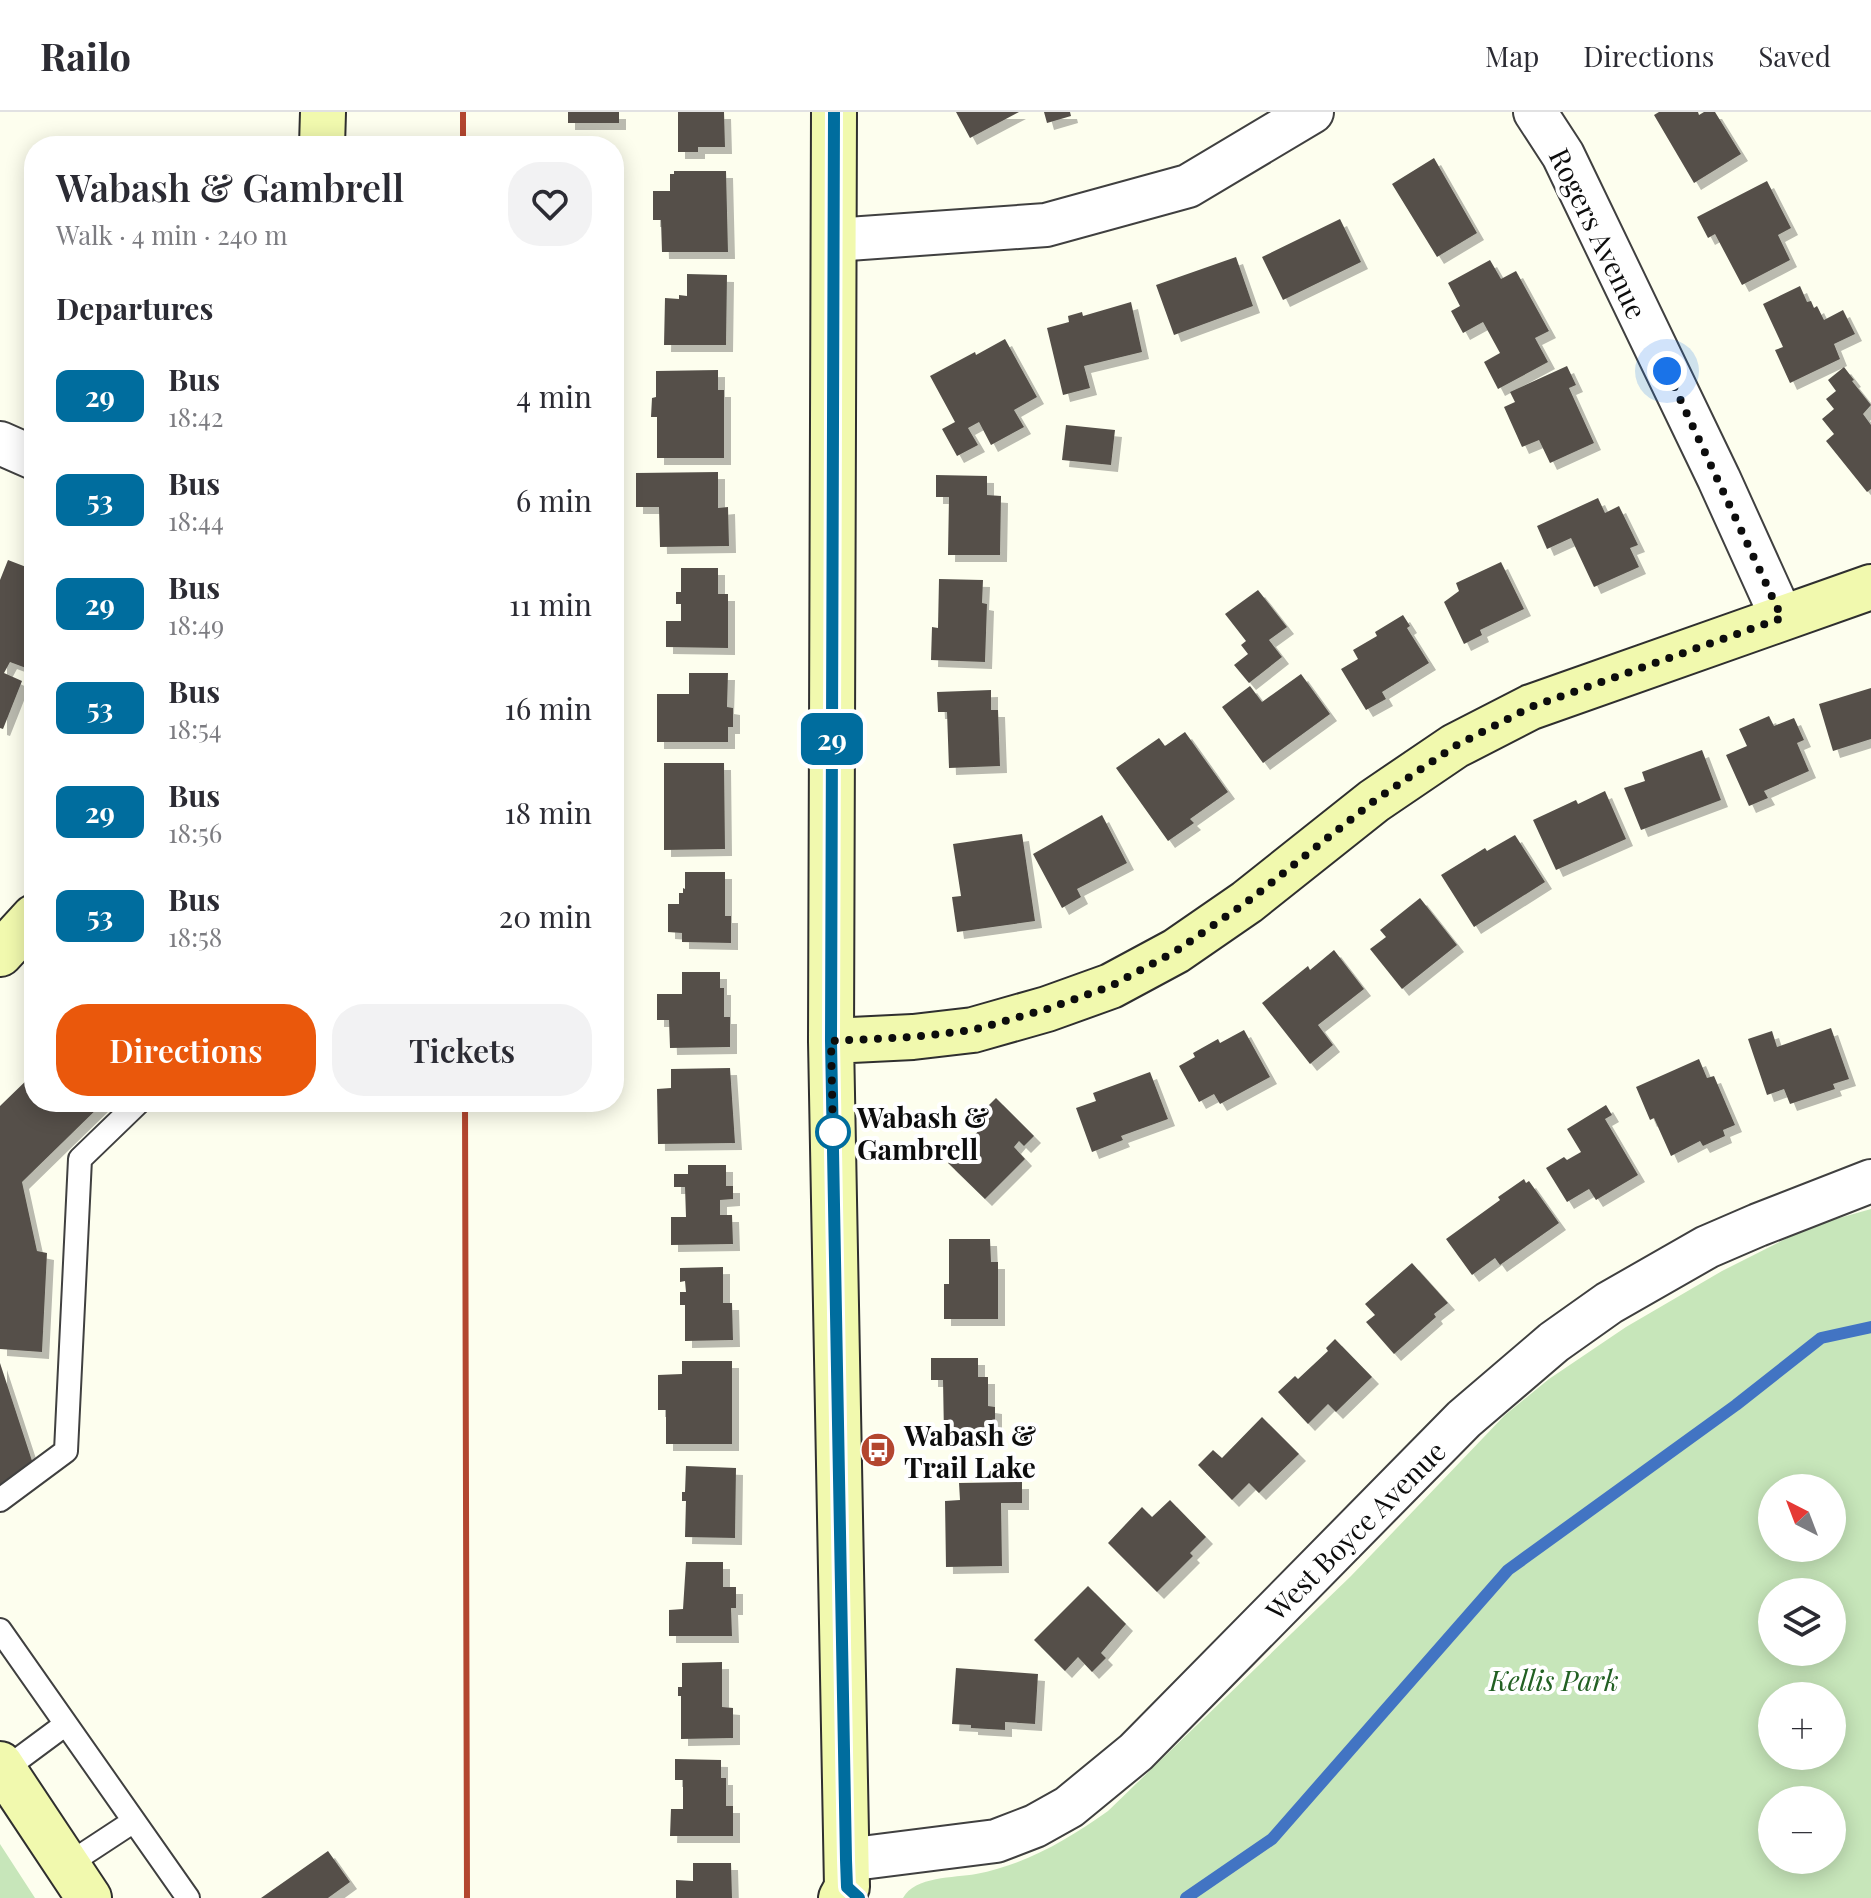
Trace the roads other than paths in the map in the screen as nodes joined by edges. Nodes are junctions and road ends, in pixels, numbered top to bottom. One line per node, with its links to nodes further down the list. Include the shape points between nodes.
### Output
1 (323, 112): 5 (main road)
2 (834, 112): 6 (main road)
3 (1312, 112): 6 (street, via 1188,186 1046,225)
4 (1535, 112): 10 (street, Rogers Avenue, via 1563,155)
5 (322, 136)
6 (834, 240): 13 (main road)
7 (0, 443): 8 (street)
8 (24, 454)
9 (1871, 587): 10 (main road)
10 (1782, 618): 13 (main road, via 1531,707 1455,746 1374,801 1247,902 1176,951 1111,986 973,1030)
11 (24, 928): 12 (main road)
12 (0, 954)
13 (831, 1041): 22 (main road)
14 (129, 1112): 16 (lane, via 80,1159 66,1451)
15 (1871, 1181): 22 (street, West Boyce Avenue, via 1707,1247 1609,1303 1554,1342 1464,1419 1136,1752 1069,1807 996,1841)
16 (0, 1500)
17 (0, 1630): 18 (lane)
18 (66, 1724): 19 (lane); 20 (lane)
19 (2, 1767): 21 (main road)
20 (134, 1821): 21 (lane); 23 (lane)
21 (78, 1881)
22 (848, 1886)
23 (188, 1898)

